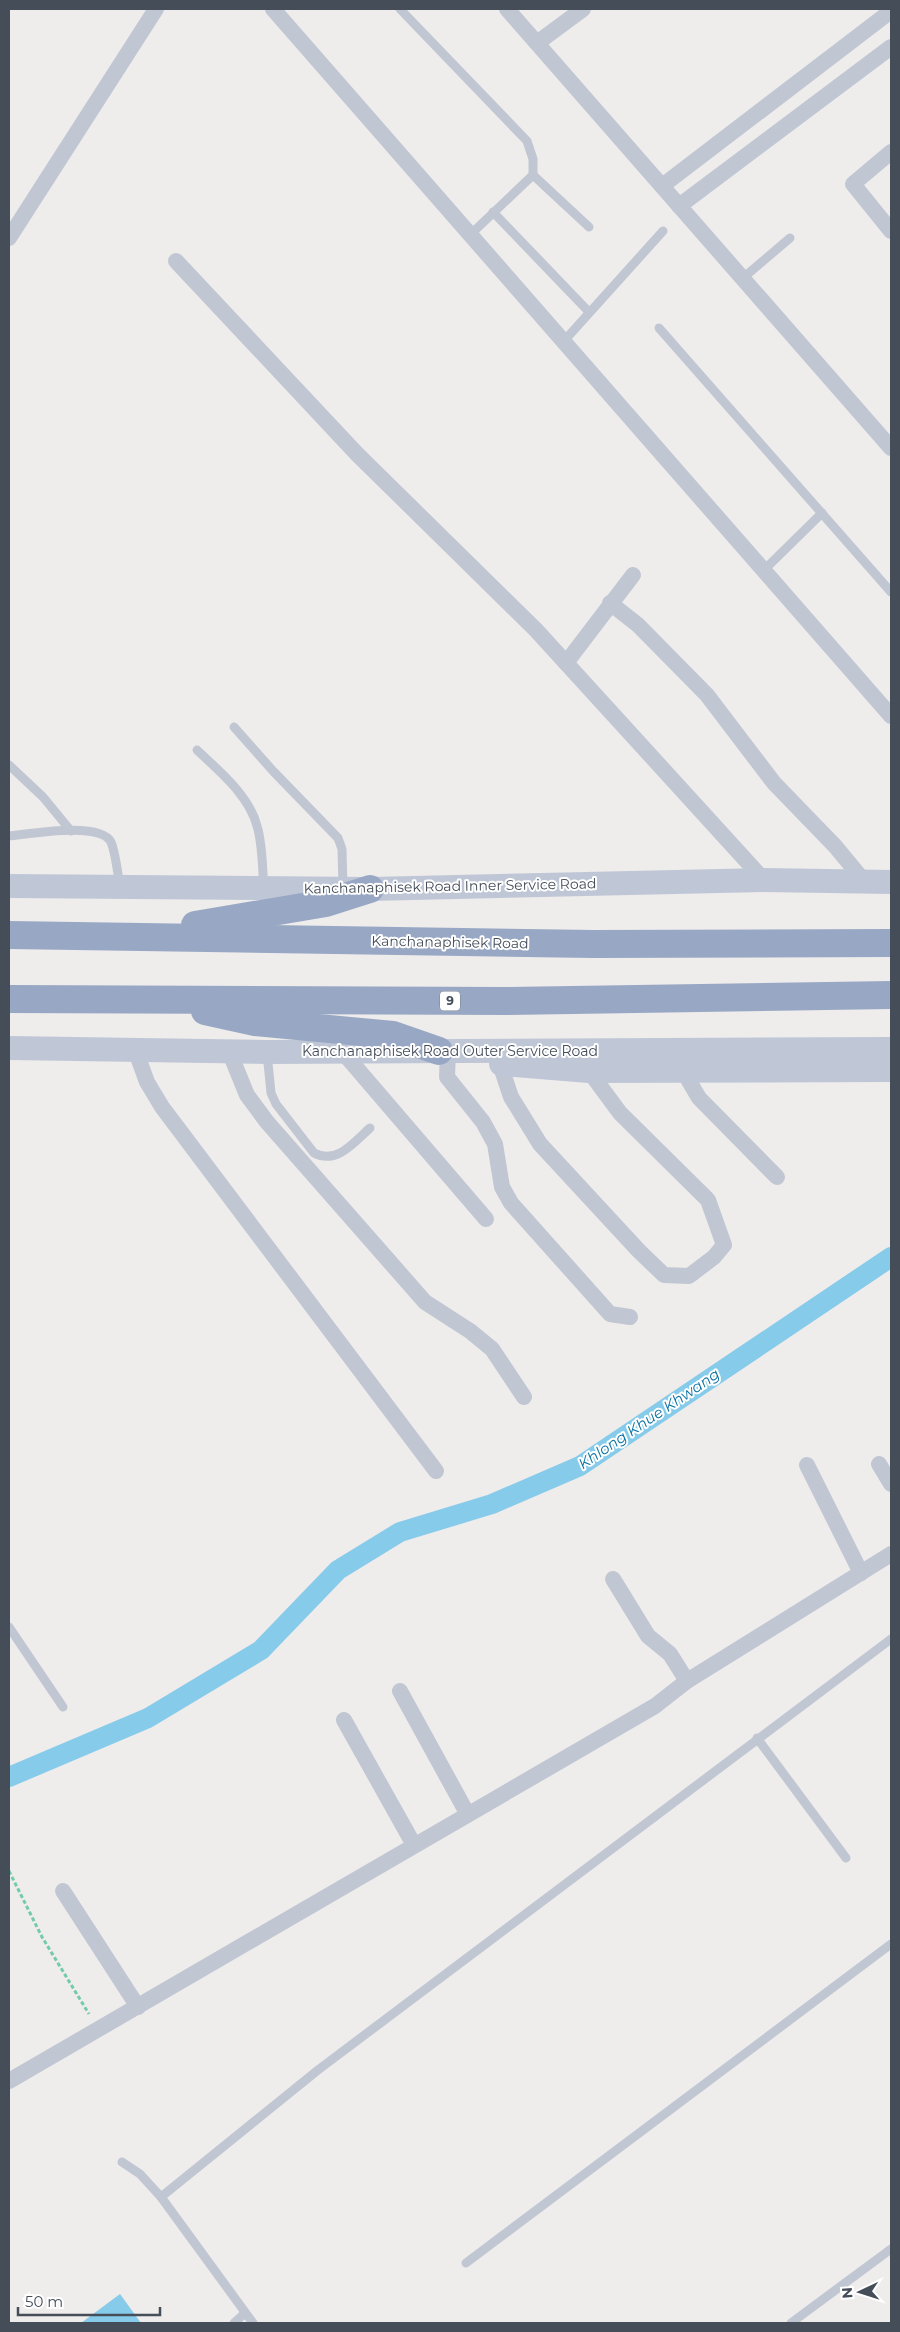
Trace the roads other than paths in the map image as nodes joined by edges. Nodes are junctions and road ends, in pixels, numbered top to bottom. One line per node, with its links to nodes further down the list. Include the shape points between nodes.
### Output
1 (156, 9): 18 (street)
2 (273, 9): 17 (street)
3 (400, 9): 10 (lane, via 527,141 533,159)
4 (507, 9): 7 (street)
5 (583, 9): 7 (street)
6 (891, 11): 11 (street)
7 (537, 43): 11 (street)
8 (891, 47): 12 (street)
9 (891, 152): 16 (street, via 853,184)
10 (533, 175): 13 (lane); 14 (lane)
11 (662, 186): 12 (street)
12 (680, 206): 21 (street)
13 (493, 212): 17 (lane); 22 (lane)
14 (589, 227)
15 (663, 231): 22 (lane)
16 (891, 231)
17 (471, 234): 24 (street)
18 (9, 238)
19 (790, 238): 21 (lane)
20 (176, 261): 31 (street, via 357,454)
21 (743, 278): 25 (street)
22 (588, 312): 24 (lane)
23 (659, 328): 26 (lane)
24 (564, 340): 27 (street)
25 (891, 448)
26 (822, 514): 27 (lane); 29 (lane)
27 (764, 570): 32 (street)
28 (633, 575): 30 (street)
29 (891, 592)
30 (610, 603): 31 (street); 39 (street, via 638,625 707,695 774,783)
31 (566, 663): 40 (street)
32 (891, 716)
33 (234, 727): 46 (lane, via 338,838 342,848)
34 (197, 750): 45 (lane, via 244,799 257,825)
35 (9, 765): 36 (lane, via 43,797)
36 (71, 830): 37 (lane); 44 (lane, via 95,831 104,835 110,842)
37 (9, 836)
38 (891, 873): 39 (main road)
39 (859, 875): 41 (main road)
40 (764, 880): 41 (main road, Kanchanaphisek Road Inner Service Road); 47 (main road, Kanchanaphisek Road Inner Service Road)
41 (811, 880): 42 (main road, Kanchanaphisek Road Inner Service Road)
42 (891, 882)
43 (9, 886): 44 (main road, Kanchanaphisek Road Inner Service Road)
44 (121, 888): 45 (main road, Kanchanaphisek Road Inner Service Road)
45 (264, 888): 46 (main road, Kanchanaphisek Road Inner Service Road)
46 (343, 888): 47 (main road, Kanchanaphisek Road Inner Service Road)
47 (370, 889): 49 (highway, via 316,905)
48 (9, 935): 49 (highway, Kanchanaphisek Road)
49 (122, 936): 50 (highway, Kanchanaphisek Road, via 593,944)
50 (891, 943)
51 (891, 995): 53 (highway, 9)
52 (9, 999): 53 (highway, 9)
53 (166, 1000): 61 (highway, via 255,1022 393,1035)
54 (9, 1048): 55 (main road, Kanchanaphisek Road Outer Service Road)
55 (134, 1049): 59 (main road, Kanchanaphisek Road Outer Service Road); 73 (street, via 147,1082 162,1107)
56 (891, 1049): 58 (main road, Kanchanaphisek Road Outer Service Road)
57 (341, 1050): 60 (main road, Kanchanaphisek Road Outer Service Road); 61 (main road, Kanchanaphisek Road Outer Service Road); 68 (street)
58 (472, 1050): 61 (main road, Kanchanaphisek Road Outer Service Road); 62 (main road)
59 (229, 1051): 60 (main road, Kanchanaphisek Road Outer Service Road); 70 (street, via 247,1095 267,1122 425,1302 470,1331 492,1350)
60 (267, 1052): 66 (lane, via 271,1093 276,1104 314,1153 323,1158 336,1157)
61 (444, 1052): 69 (street, via 448,1077 483,1122 495,1144 502,1187 512,1203 610,1314)
62 (500, 1064): 65 (main road); 65 (street, via 511,1097 523,1118 562,1169 664,1275 688,1276 714,1257 724,1245 708,1200 620,1114)
63 (682, 1069): 64 (main road); 65 (main road); 67 (street, via 699,1098)
64 (891, 1070)
65 (590, 1071)
66 (370, 1128)
67 (776, 1177)
68 (486, 1219)
69 (630, 1317)
70 (524, 1397)
71 (880, 1464): 74 (street)
72 (807, 1465): 76 (street)
73 (436, 1471)
74 (891, 1484)
75 (891, 1554): 76 (street)
76 (861, 1573): 80 (street)
77 (613, 1579): 80 (street, via 648,1636 670,1654)
78 (9, 1627): 82 (lane)
79 (891, 1639): 84 (lane)
80 (687, 1681): 85 (street, via 654,1706)
81 (400, 1690): 85 (street)
82 (63, 1707)
83 (344, 1720): 86 (street)
84 (757, 1738): 87 (lane); 93 (lane, via 318,2070)
85 (466, 1813): 86 (street)
86 (414, 1845): 90 (street)
87 (846, 1858)
88 (63, 1891): 90 (street)
89 (891, 1944): 95 (lane)
90 (138, 2006): 91 (street)
91 (9, 2080)
92 (122, 2162): 93 (lane, via 140,2174)
93 (161, 2197): 96 (lane)
94 (891, 2249): 99 (lane)
95 (466, 2263)
96 (245, 2313): 97 (lane); 98 (lane)
97 (234, 2323)
98 (253, 2323)
99 (791, 2323)

